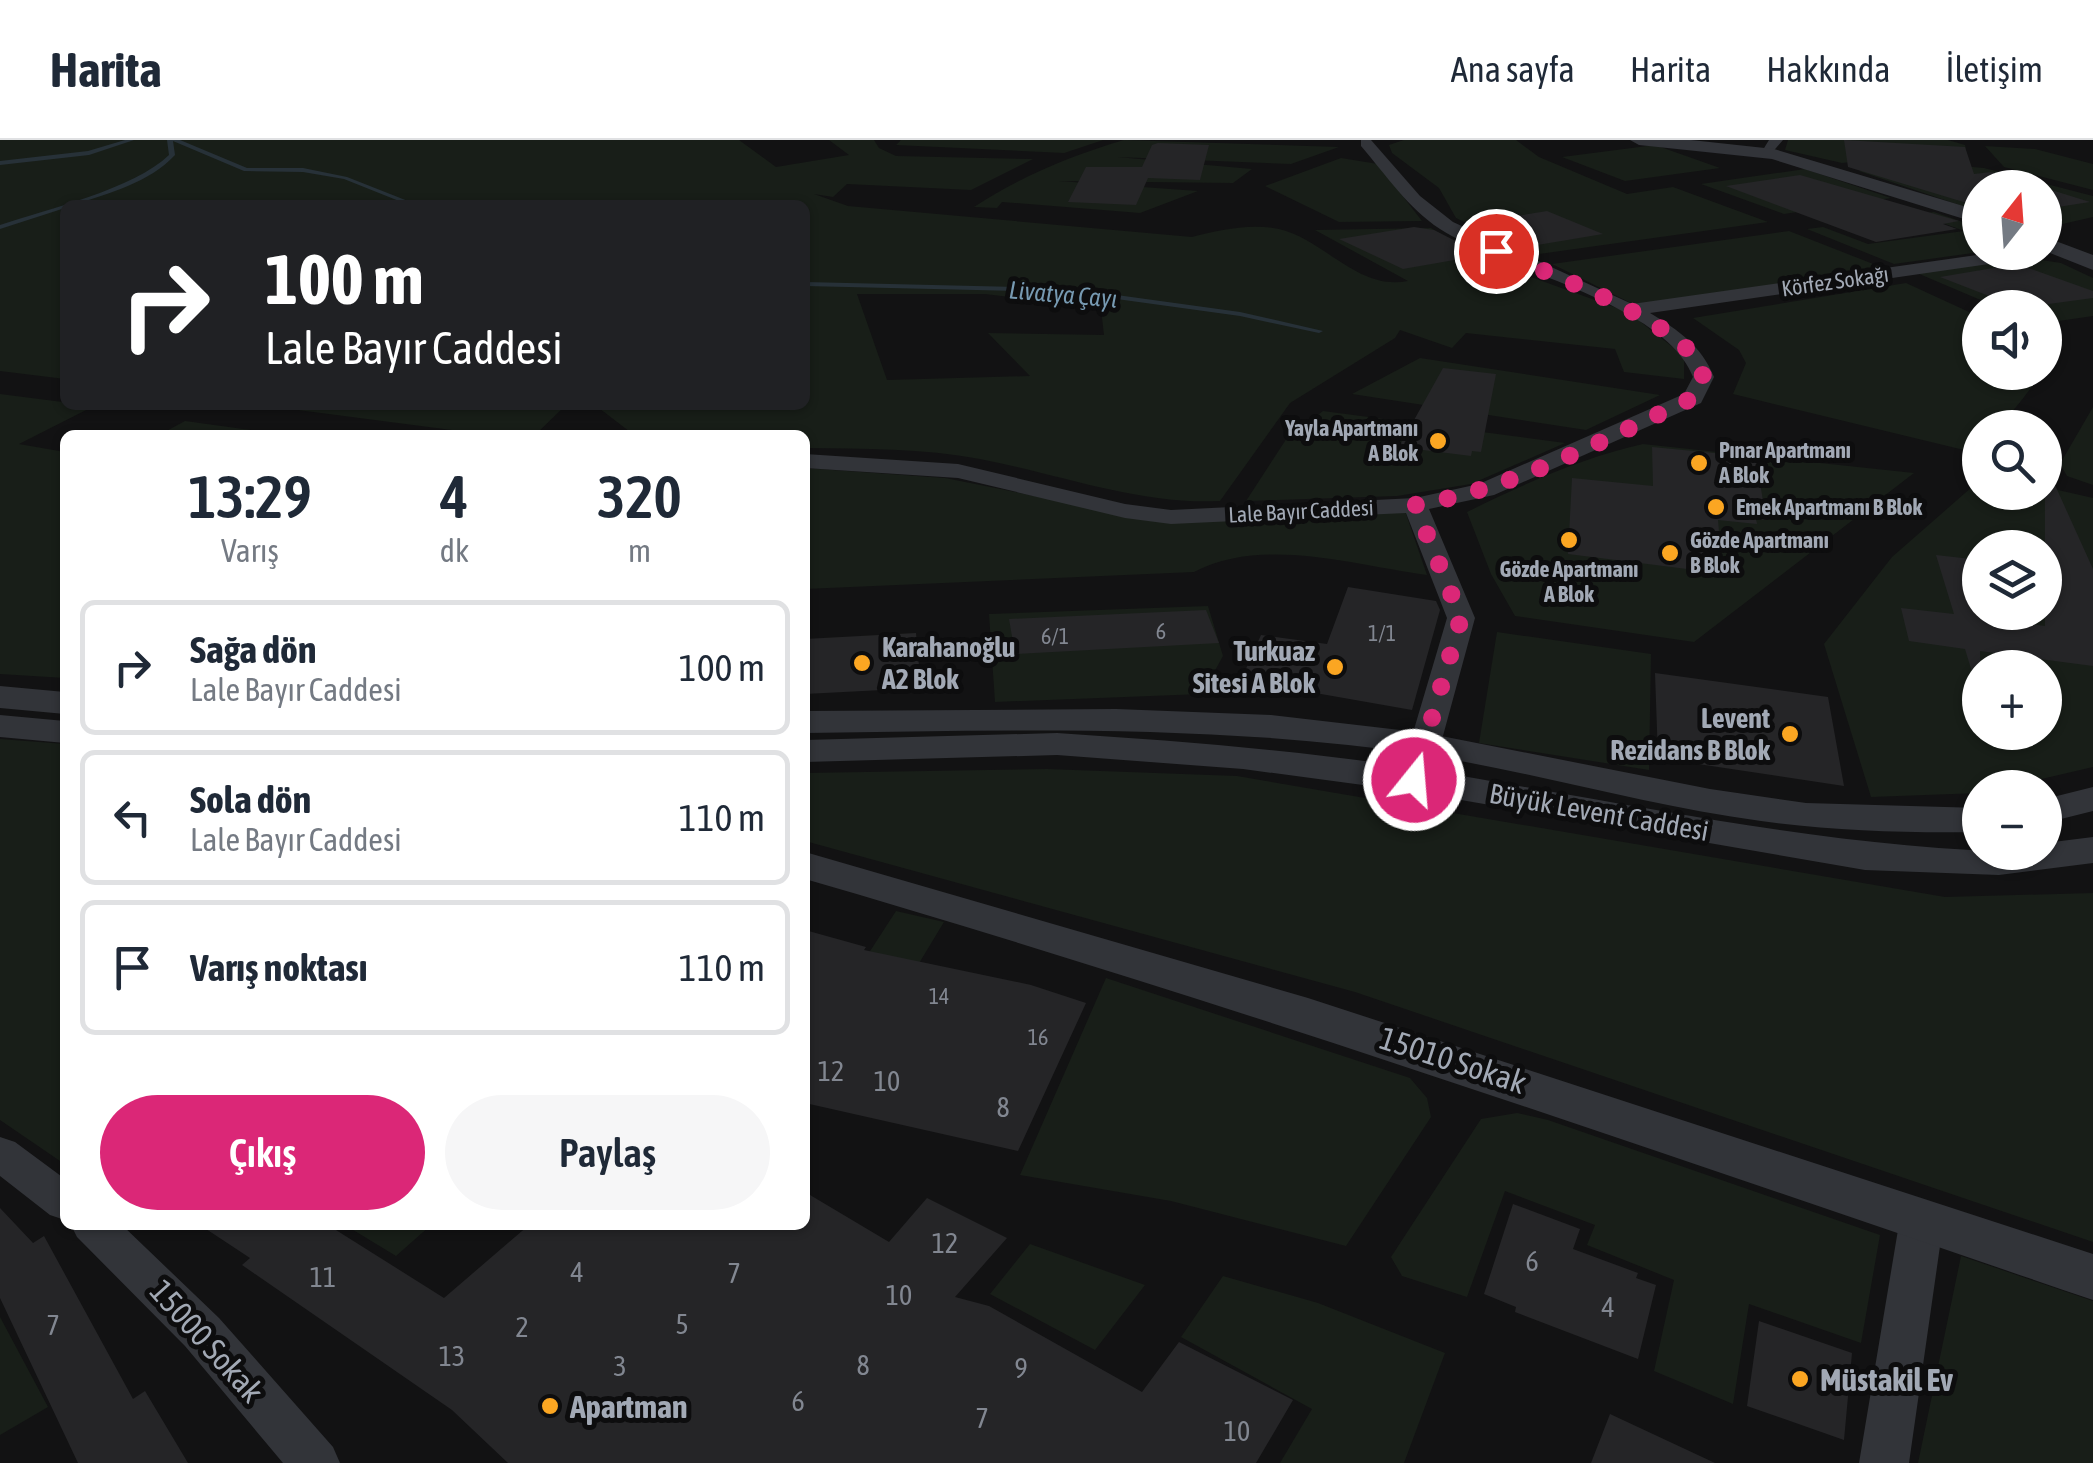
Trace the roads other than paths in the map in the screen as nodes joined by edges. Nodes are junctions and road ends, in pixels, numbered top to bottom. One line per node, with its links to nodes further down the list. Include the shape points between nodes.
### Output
1 (1639, 140): 3 (street)
2 (1374, 142): 8 (street, Lale Bayır Caddesi, via 1443,224)
3 (1772, 146): 4 (street)
4 (1962, 212)
5 (2062, 254): 7 (street)
6 (1962, 261): 8 (street, Körfez Sokağı)
7 (2093, 263)
8 (1632, 310): 10 (street, Lale Bayır Caddesi, via 1701,365 1704,388 1693,398 1486,490)
9 (810, 462): 10 (street, Lale Bayır Caddesi, via 958,472 1171,517)
10 (1415, 505): 17 (street, via 1461,618)
11 (0, 697): 12 (street)
12 (60, 702)
13 (810, 722): 17 (street, Büyük Levent Caddesi, via 1155,718)
14 (0, 726): 15 (street)
15 (60, 732)
16 (810, 751): 17 (street, Büyük Levent Caddesi, via 1056,744)
17 (1420, 762): 20 (street, Büyük Levent Caddesi, via 1804,814); 21 (street, Büyük Levent Caddesi, via 1865,857 1999,862)
18 (2093, 799): 19 (street)
19 (2062, 807)
20 (1962, 821)
21 (2093, 850)
22 (810, 866): 25 (street, 15010 Sokak, via 1489,1070)
23 (0, 1152): 24 (street)
24 (60, 1199)
25 (1922, 1218): 27 (street, 15010 Sokak); 29 (street)
26 (98, 1230): 28 (street, 15000 Sokak, via 202,1332)
27 (2093, 1278)
28 (316, 1463)
29 (1884, 1463)

